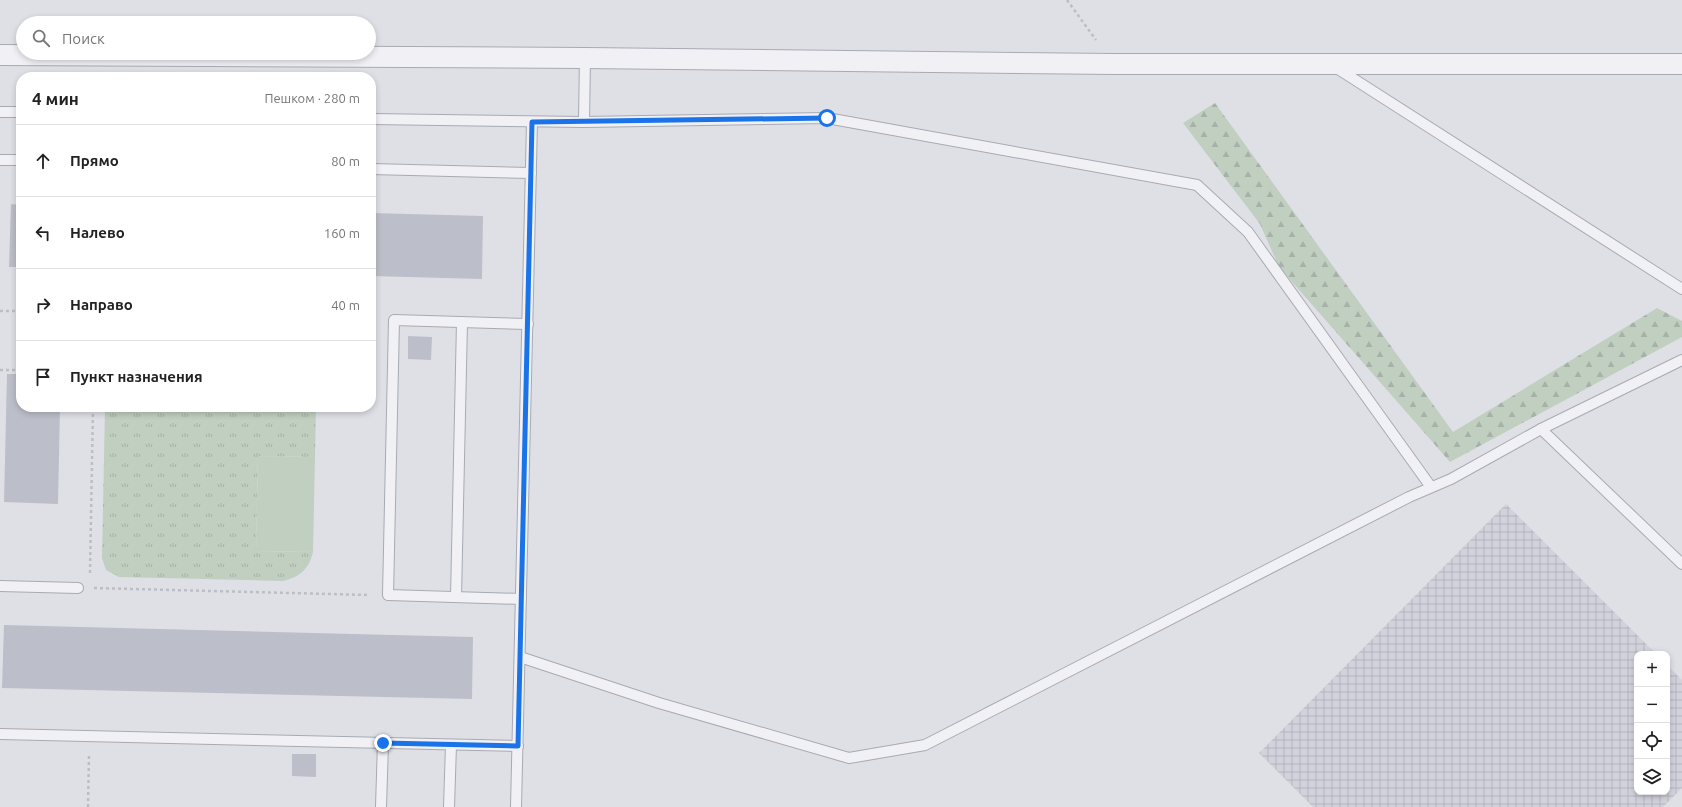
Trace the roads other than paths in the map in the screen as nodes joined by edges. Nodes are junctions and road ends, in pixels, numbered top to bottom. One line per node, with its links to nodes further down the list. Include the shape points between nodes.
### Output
1 (0, 55): 2 (street)
2 (16, 55)
3 (376, 57): 4 (street)
4 (585, 58): 5 (street, via 1114,64); 11 (lane)
5 (1329, 63): 6 (street); 16 (lane)
6 (1682, 64)
7 (0, 112): 8 (lane)
8 (16, 112)
9 (376, 119): 10 (lane)
10 (532, 122): 11 (lane); 15 (lane)
11 (584, 122): 21 (lane, via 827,118 1197,185 1248,232)
12 (0, 160): 13 (lane)
13 (16, 160)
14 (376, 169): 15 (lane)
15 (531, 173): 18 (lane)
16 (1682, 289)
17 (462, 322): 18 (lane); 25 (lane); 25 (lane, via 394,320 388,595)
18 (528, 324): 26 (lane)
19 (1682, 360): 20 (lane)
20 (1541, 429): 21 (lane, via 1451,479); 22 (lane)
21 (1431, 487): 27 (lane, via 925,745 849,758 659,703)
22 (1682, 564)
23 (0, 586): 24 (lane)
24 (78, 588)
25 (456, 597): 26 (lane)
26 (521, 599): 27 (lane)
27 (520, 657): 31 (lane)
28 (0, 734): 29 (lane)
29 (383, 743): 30 (lane); 32 (lane)
30 (451, 745): 31 (lane); 33 (lane)
31 (518, 746): 34 (lane)
32 (381, 807)
33 (449, 807)
34 (516, 807)

